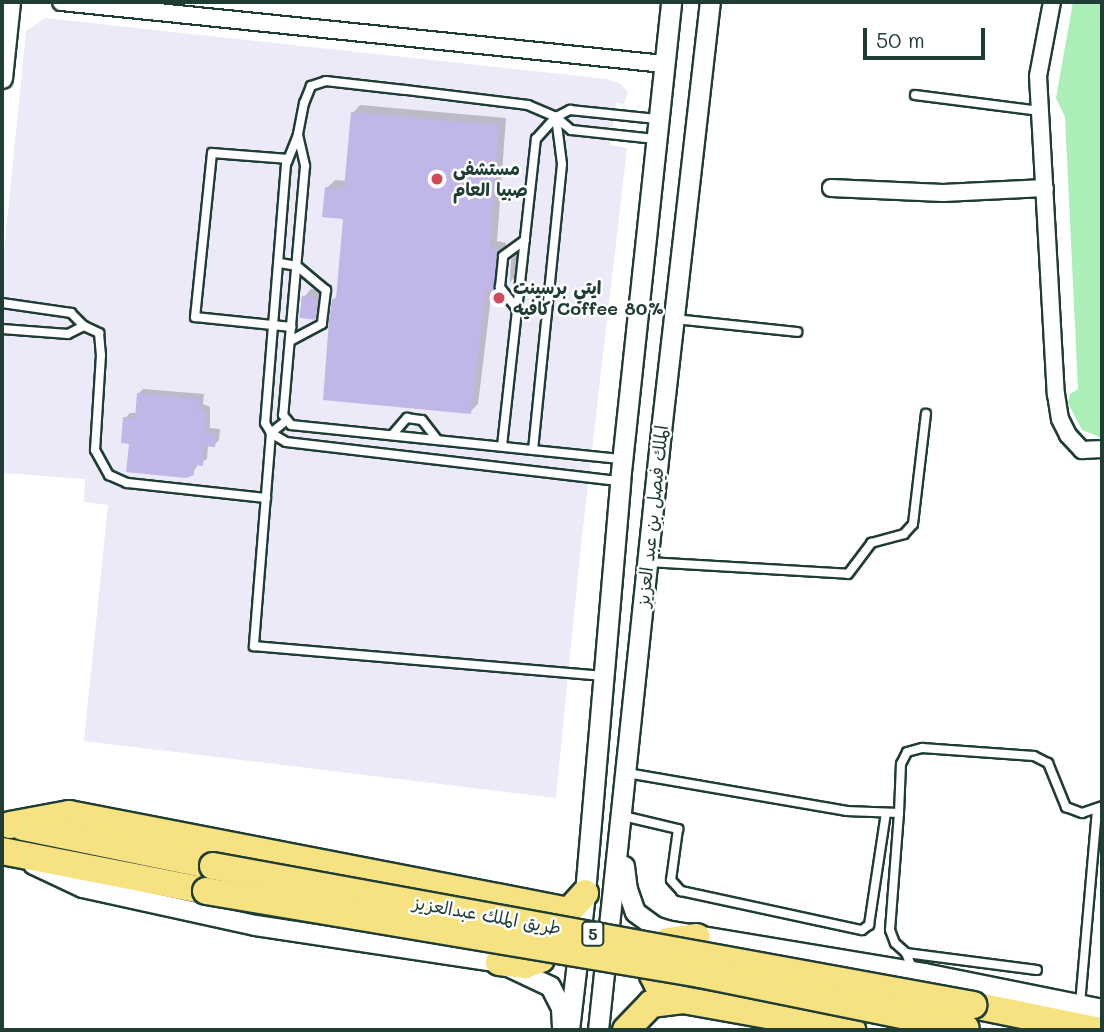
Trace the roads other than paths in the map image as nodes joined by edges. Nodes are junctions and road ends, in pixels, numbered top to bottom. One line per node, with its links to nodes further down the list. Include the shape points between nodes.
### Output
1 (10, 2): 7 (street)
2 (61, 2): 6 (street)
3 (671, 2): 6 (street, الملك فيصل بن عبد العزيز)
4 (710, 2): 21 (street, الملك فيصل بن عبد العزيز)
5 (1052, 2): 9 (street, via 1038,76)
6 (664, 64): 11 (street, الملك فيصل بن عبد العزيز)
7 (2, 78)
8 (915, 95): 9 (lane)
9 (1040, 111): 15 (street)
10 (556, 117): 11 (lane, via 569,110); 11 (lane, via 572,130); 12 (lane, via 528,105 326,81 312,86); 16 (lane, via 536,139); 35 (lane, via 562,164)
11 (656, 129): 36 (street, الملك فيصل بن عبد العزيز)
12 (299, 135): 13 (lane); 18 (lane, via 306,166)
13 (288, 159): 17 (lane); 22 (lane, via 212,153 195,317)
14 (831, 188): 15 (street, via 943,193)
15 (1045, 188): 34 (street, via 1060,419 1082,450)
16 (524, 240): 20 (lane); 20 (lane, via 503,256 500,287)
17 (279, 263): 18 (lane); 22 (lane)
18 (297, 266): 24 (lane); 27 (lane, via 326,290 322,324)
19 (2, 303): 23 (lane, via 71,313)
20 (517, 309): 33 (lane)
21 (674, 319): 26 (lane); 39 (street, الملك فيصل بن عبد العزيز)
22 (272, 325): 24 (lane); 30 (lane, via 265,400 265,423)
23 (84, 326): 25 (lane, via 68,334); 38 (lane, via 95,329 100,338 95,450 108,475 127,483)
24 (291, 327): 27 (lane)
25 (2, 329)
26 (797, 332)
27 (290, 341): 29 (lane, via 283,415)
28 (926, 414): 39 (lane, via 913,524 904,534 871,543 848,574)
29 (287, 420): 30 (lane); 31 (lane, via 303,428)
30 (271, 433): 37 (lane, via 286,442); 38 (lane)
31 (392, 435): 32 (lane); 32 (lane, via 407,418 422,420)
32 (437, 439): 33 (lane)
33 (502, 446): 35 (lane)
34 (1102, 449)
35 (533, 450): 36 (lane)
36 (623, 459): 37 (street, الملك فيصل بن عبد العزيز)
37 (620, 481): 40 (street, الملك فيصل بن عبد العزيز)
38 (266, 498): 40 (lane, via 254,646)
39 (648, 562): 41 (street, الملك فيصل بن عبد العزيز)
40 (603, 676): 49 (street, الملك فيصل بن عبد العزيز)
41 (626, 773): 43 (lane, via 846,811); 46 (street, الملك فيصل بن عبد العزيز)
42 (1100, 808): 44 (lane, via 1083,813 1066,807 1054,775 1042,759 922,748 908,752 901,764); 56 (lane)
43 (886, 813): 44 (lane); 46 (lane, via 869,925 862,930 681,891 671,880 678,829)
44 (899, 813): 53 (lane, via 890,930)
45 (6, 823): 48 (highway, طريق الملك عبدالعزيز / 5); 50 (highway, via 69,814)
46 (621, 826): 51 (street, via 627,889 635,912 654,926); 61 (street, الملك فيصل بن عبد العزيز)
47 (4, 851): 48 (highway, طريق الملك عبدالعزيز / 5); 52 (street, via 82,887 255,925)
48 (209, 879): 58 (highway, طريق الملك عبدالعزيز / 5, bridge)
49 (585, 893): 50 (highway, via 569,911); 60 (street, الملك فيصل بن عبد العزيز)
50 (514, 902): 52 (highway, via 541,918 549,938 541,958 524,965)
51 (697, 937): 53 (street); 55 (highway, via 668,941 655,954 653,975 659,987)
52 (499, 962): 59 (street, via 550,986 561,1008)
53 (909, 962): 54 (lane); 56 (street)
54 (1037, 970)
55 (683, 1000): 62 (highway, via 652,1003); 63 (highway)
56 (1080, 1004): 57 (street)
57 (1102, 1009)
58 (972, 1021): 64 (highway, طريق الملك عبدالعزيز / 5)
59 (562, 1030)
60 (569, 1030)
61 (598, 1030)
62 (626, 1030)
63 (852, 1030)
64 (1096, 1030)

